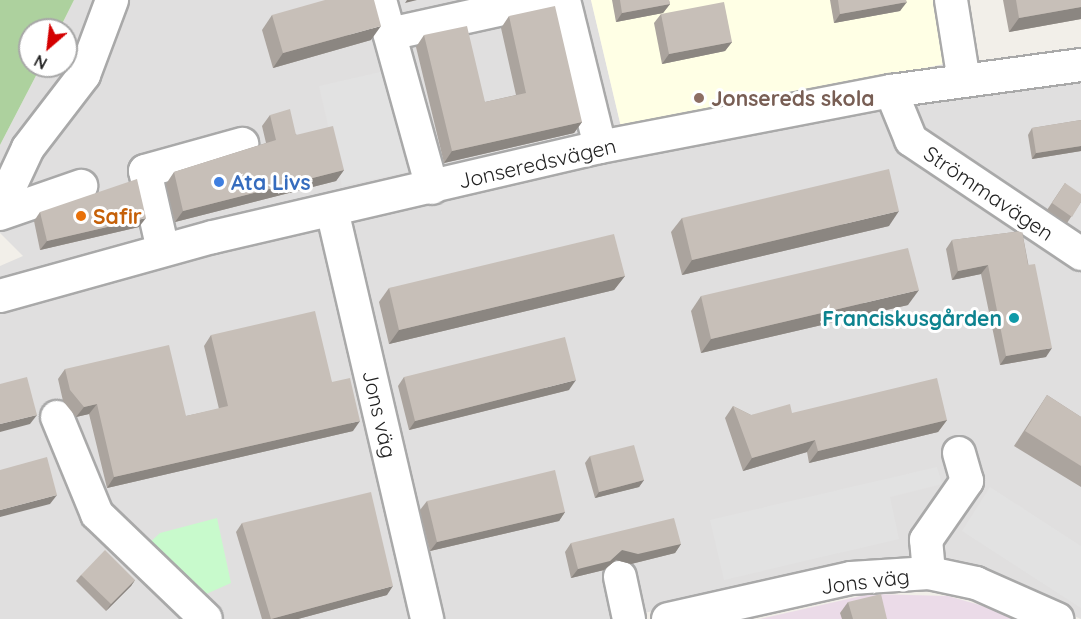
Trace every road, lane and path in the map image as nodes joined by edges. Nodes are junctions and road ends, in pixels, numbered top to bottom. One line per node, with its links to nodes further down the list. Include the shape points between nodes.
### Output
1 (112, 0): 14 (street, via 84,75 28,148)
2 (381, 0): 6 (street)
3 (543, 0): 6 (street)
4 (564, 0): 11 (street)
5 (951, 0): 8 (street)
6 (390, 34): 13 (street)
7 (1081, 65): 8 (street, Jonseredsvägen)
8 (964, 81): 9 (street, Jonseredsvägen)
9 (891, 91): 11 (street, Jonseredsvägen); 18 (street, Strömmavägen, via 911,140)
10 (242, 144): 17 (street, via 145,171)
11 (600, 147): 13 (street, Jonseredsvägen)
12 (81, 186): 16 (street)
13 (432, 188): 15 (street, Jonseredsvägen)
14 (0, 208)
15 (332, 210): 17 (street, Jonseredsvägen); 25 (street, Jons väg)
16 (0, 214)
17 (163, 250): 19 (street, Jonseredsvägen)
18 (1081, 254)
19 (0, 296)
20 (57, 417): 24 (street, via 97,514)
21 (959, 453): 22 (street, via 967,481 926,540)
22 (929, 573): 27 (street, Jons väg, via 851,578); 28 (street, Jons väg, via 976,583)
23 (620, 577): 26 (street)
24 (206, 619)
25 (427, 619)
26 (629, 619)
27 (668, 619)
28 (1057, 619)

